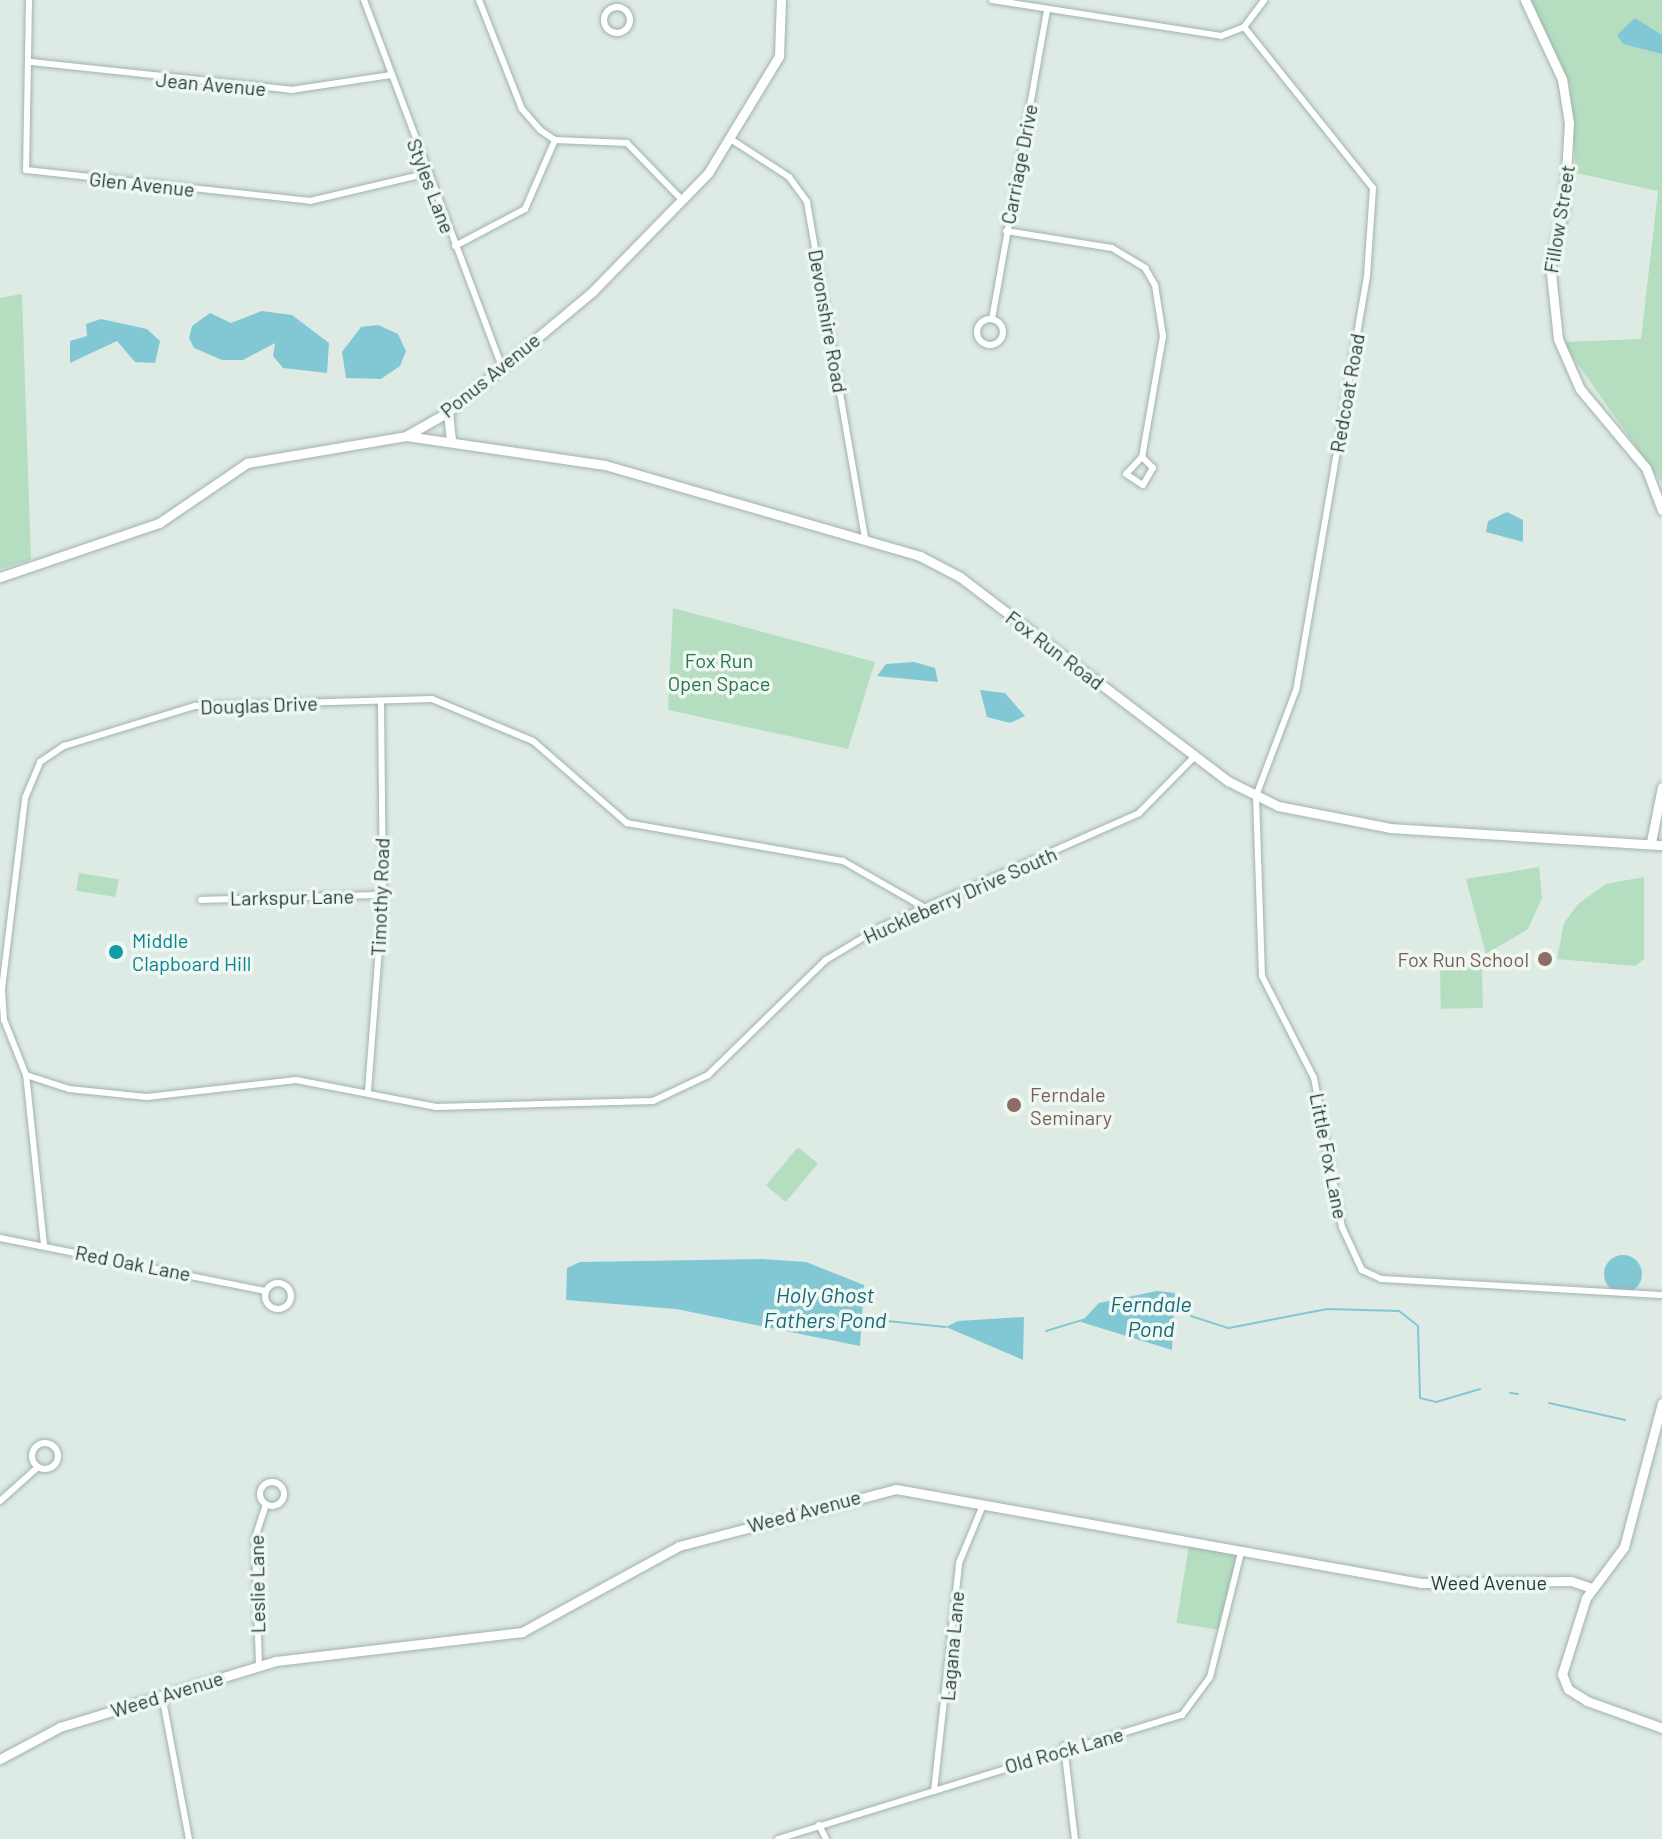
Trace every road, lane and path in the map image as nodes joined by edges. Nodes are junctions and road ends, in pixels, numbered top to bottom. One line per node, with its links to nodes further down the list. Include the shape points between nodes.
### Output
1 (29, 0): 11 (street, Glen Avenue)
2 (364, 0): 12 (street, Styles Lane)
3 (479, 0): 13 (street, via 522,109)
4 (781, 0): 14 (street, Ponus Avenue, via 783,45)
5 (992, 0): 9 (street)
6 (1264, 0): 10 (street)
7 (1525, 0): 25 (street, Fillow Street, via 1562,79 1569,123 1564,208 1550,264 1558,339 1580,389 1646,468)
8 (612, 4): 8 (street, via 605,24 622,32 630,17)
9 (1047, 10): 10 (street, via 1198,35); 17 (street, Carriage Drive)
10 (1244, 27): 31 (street, Redcoat Road, via 1373,188 1374,218 1296,690)
11 (31, 62): 12 (street, Jean Avenue, via 291,90); 15 (street, Glen Avenue, via 26,170 310,201)
12 (391, 75): 15 (street, Styles Lane)
13 (555, 140): 16 (street, via 627,143); 18 (street, via 525,209)
14 (732, 140): 16 (street, Ponus Avenue); 26 (street, Devonshire Road, via 789,177 807,202)
15 (424, 174): 18 (street, Styles Lane)
16 (684, 201): 20 (street, Ponus Avenue)
17 (1006, 231): 19 (street, Carriage Drive); 24 (street, via 1112,248 1145,268 1155,285 1163,336)
18 (455, 246): 20 (street, Styles Lane)
19 (992, 319): 19 (street, Carriage Drive, via 977,330 988,346 1003,333)
20 (503, 370): 21 (street, Ponus Avenue)
21 (448, 412): 22 (street, Ponus Avenue); 23 (street)
22 (406, 436): 23 (street, Fox Run Road); 27 (street, Ponus Avenue, via 247,463 159,523)
23 (451, 442): 26 (street, Fox Run Road, via 605,465)
24 (1142, 457): 24 (street, via 1126,474 1143,485 1153,468)
25 (1662, 510)
26 (865, 538): 29 (street, Fox Run Road, via 960,577)
27 (0, 577)
28 (381, 702): 35 (street, Douglas Drive, via 195,706 64,746 30,778); 36 (street, Timothy Road); 38 (street, Douglas Drive, via 432,699 492,719 533,741 627,823 843,861 882,877)
29 (1195, 756): 31 (street, Fox Run Road); 38 (street, Huckleberry Drive South, via 1139,813)
30 (1662, 789): 32 (street)
31 (1256, 796): 32 (street, Fox Run Road, via 1390,828); 44 (street, Little Fox Lane, via 1262,976 1314,1078 1342,1227 1362,1270 1381,1279 1475,1288)
32 (1651, 842): 33 (street)
33 (1662, 845)
34 (0, 883): 35 (street)
35 (11, 884): 39 (street, Douglas Drive, via 4,1020)
36 (383, 895): 37 (street, Larkspur Lane); 40 (street, Timothy Road)
37 (201, 900)
38 (925, 908): 40 (street, Huckleberry Drive South, via 826,960 708,1075 678,1093 653,1101 464,1107)
39 (26, 1075): 40 (street, Huckleberry Drive South, via 69,1089 147,1097 296,1080); 42 (street, Douglas Drive)
40 (368, 1091)
41 (0, 1238): 42 (street, Red Oak Lane)
42 (44, 1245): 43 (street, Red Oak Lane)
43 (265, 1291): 43 (street, Red Oak Lane, via 272,1308 289,1302 284,1284)
44 (1662, 1295)
45 (1662, 1403): 46 (street)
46 (1658, 1427): 52 (street, via 1624,1547)
47 (38, 1467): 47 (street, via 33,1452 50,1444 56,1462); 48 (street)
48 (0, 1501)
49 (266, 1505): 49 (street, Leslie Lane, via 282,1501 277,1483 262,1488); 53 (street, Leslie Lane, via 255,1538)
50 (983, 1505): 51 (street, Weed Avenue); 53 (street, Weed Avenue, via 911,1489 880,1491 679,1546 536,1628 502,1638 333,1649); 58 (street, Lagana Lane, via 959,1563)
51 (1241, 1553): 52 (street, Weed Avenue, via 1437,1585 1571,1581); 56 (street, Old Rock Lane, via 1210,1677 1193,1706 1164,1723)
52 (1591, 1588): 55 (street, via 1562,1666 1564,1684 1587,1701)
53 (259, 1666): 54 (street, Weed Avenue)
54 (162, 1695): 57 (street, Weed Avenue, via 47,1734); 60 (street)
55 (1662, 1728)
56 (1064, 1746): 58 (street, Old Rock Lane); 63 (street)
57 (0, 1759)
58 (934, 1791): 59 (street, Old Rock Lane)
59 (819, 1825): 61 (street, Old Rock Lane); 62 (street)
60 (189, 1839)
61 (778, 1839)
62 (826, 1839)
63 (1075, 1839)

